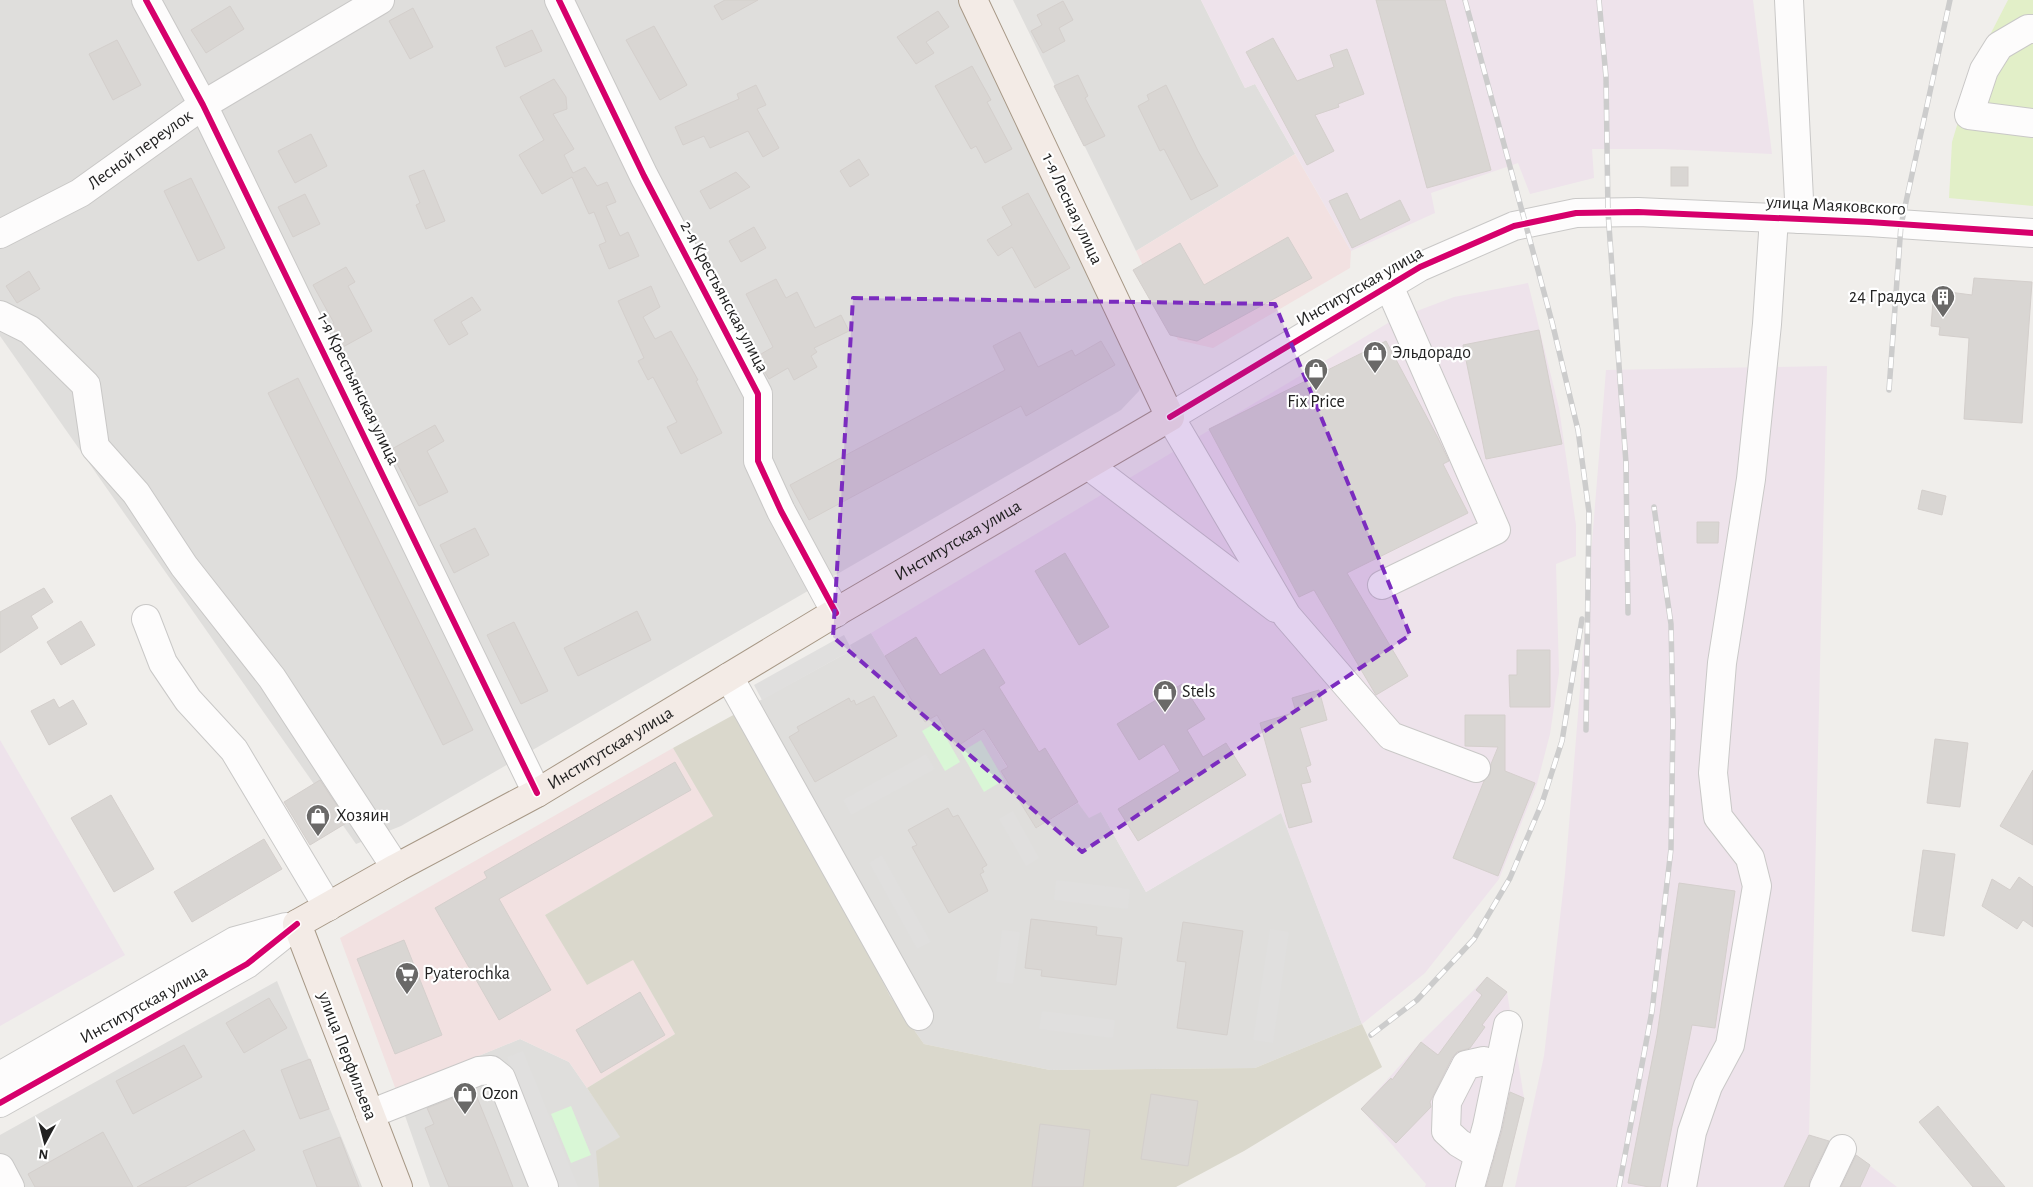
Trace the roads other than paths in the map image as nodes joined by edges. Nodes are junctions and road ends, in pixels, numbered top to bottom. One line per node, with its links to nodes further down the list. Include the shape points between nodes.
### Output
1 (146, 0): 7 (street, 1-я Крестьянская улица)
2 (380, 0): 7 (street, Лесной переулок)
3 (559, 0): 18 (street, 2-я Крестьянская улица, via 644,176 758,394 758,461)
4 (973, 0): 15 (main road, 1-я Лесная улица)
5 (1788, 0): 10 (street)
6 (2033, 29): 8 (street, via 1999,46 1984,70 1969,116)
7 (203, 105): 12 (street, Лесной переулок, via 80,193); 23 (street, 1-я Крестьянская улица)
8 (2033, 123)
9 (1638, 212): 10 (street, улица Маяковского); 13 (street, Институтская улица, via 1576,212 1514,226 1420,267)
10 (1787, 219): 11 (street, улица Маяковского); 40 (street, via 1767,324 1751,479 1722,663 1713,772 1718,817 1750,858 1757,886 1730,1045 1708,1086 1692,1132)
11 (2033, 232)
12 (0, 234)
13 (1389, 286): 15 (street, Институтская улица); 17 (street, via 1496,530)
14 (0, 315): 24 (street, via 30,330 86,385 95,447 136,493 184,566 272,678)
15 (1170, 417): 16 (main road, Институтская улица); 19 (street)
16 (1088, 465): 18 (main road, Институтская улица); 19 (street)
17 (1382, 585)
18 (836, 613): 21 (main road, Институтская улица)
19 (1287, 616): 22 (street, via 1391,736)
20 (146, 619): 25 (street, via 163,663 188,700 234,750)
21 (729, 677): 23 (main road, Институтская улица); 27 (street)
22 (1476, 768)
23 (537, 793): 24 (main road, Институтская улица)
24 (396, 868): 25 (main road, Институтская улица)
25 (328, 907): 26 (main road, Институтская улица)
26 (297, 924): 30 (street, Институтская улица, via 235,941); 31 (street, Институтская улица, via 247,964); 32 (main road, улица Перфильева)
27 (920, 1016)
28 (1508, 1025): 29 (street)
29 (1499, 1069): 34 (street); 34 (street, via 1484,1061 1466,1064 1447,1102 1446,1131)
30 (0, 1076)
31 (0, 1103)
32 (370, 1114): 37 (main road, улица Перфильева); 38 (street, via 479,1071 491,1070 501,1078)
33 (1842, 1149): 41 (street)
34 (1479, 1155): 39 (street)
35 (0, 1168): 36 (street)
36 (10, 1187)
37 (398, 1187)
38 (544, 1187)
39 (1470, 1187)
40 (1682, 1187)
41 (1824, 1187)

